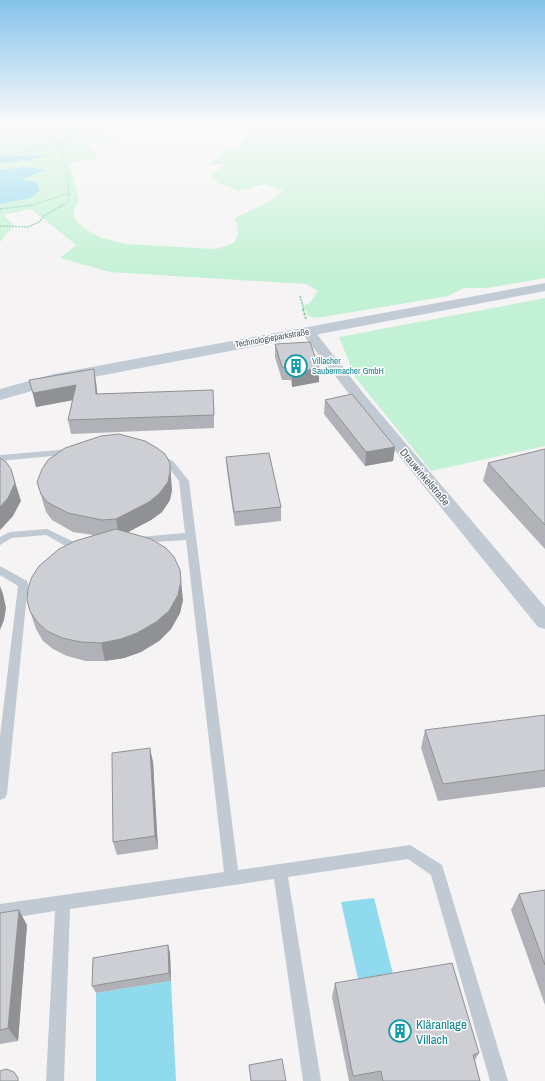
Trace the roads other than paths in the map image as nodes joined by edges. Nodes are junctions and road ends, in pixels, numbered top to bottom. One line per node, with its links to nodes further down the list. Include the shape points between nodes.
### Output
1 (545, 287): 2 (street, Technologieparkstraße)
2 (308, 332): 3 (street, Technologieparkstraße, via 95,370); 14 (street, Drauwinkelstraße)
3 (0, 395)
4 (78, 452): 6 (lane)
5 (145, 452): 7 (lane, via 170,462 184,481)
6 (0, 458)
7 (190, 536): 8 (lane); 17 (lane)
8 (128, 541)
9 (0, 542): 11 (lane, via 10,535 47,532)
10 (89, 544): 11 (lane)
11 (74, 546): 12 (lane)
12 (61, 555)
13 (0, 570): 15 (lane, via 26,582)
14 (545, 622)
15 (0, 794)
16 (280, 870): 17 (lane); 21 (lane); 22 (lane, via 410,852 437,870)
17 (232, 878): 18 (lane)
18 (63, 903): 19 (lane); 20 (lane)
19 (0, 912)
20 (55, 1081)
21 (312, 1081)
22 (499, 1081)

